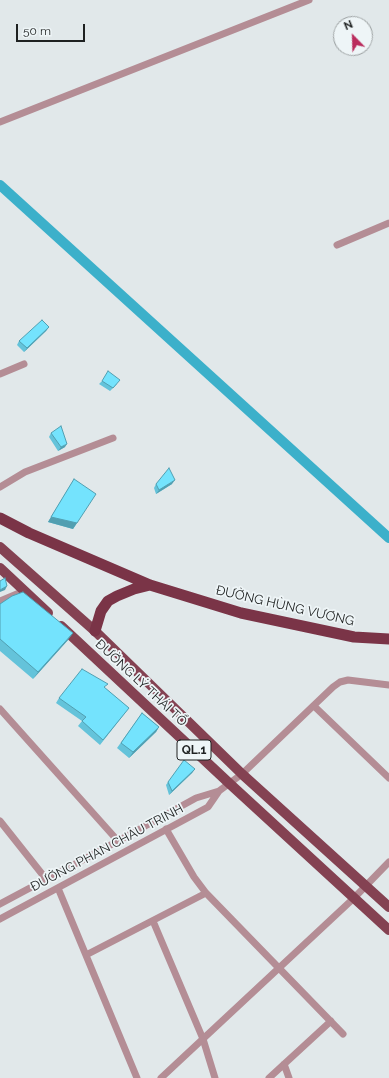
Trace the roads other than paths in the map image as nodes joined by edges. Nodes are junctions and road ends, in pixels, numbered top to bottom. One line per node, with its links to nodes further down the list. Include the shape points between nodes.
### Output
1 (309, 0): 2 (street)
2 (0, 122)
3 (389, 223): 4 (street)
4 (337, 245)
5 (24, 364): 6 (street)
6 (0, 374)
7 (113, 438): 8 (street, via 25,472)
8 (0, 487)
9 (0, 518): 12 (highway, ĐƯỜNG HÙNG VƯƠNG)
10 (0, 547): 15 (main road, ĐƯỜNG LÝ THÁI TỔ / QL.1)
11 (0, 568): 13 (main road, ĐƯỜNG LÝ THÁI TỔ / QL.1)
12 (150, 585): 17 (highway, via 116,596 108,602 101,611); 18 (highway, ĐƯỜNG HÙNG VƯƠNG, via 241,613 354,637)
13 (24, 591): 14 (street); 16 (main road, ĐƯỜNG LÝ THÁI TỔ / QL.1)
14 (0, 601)
15 (78, 616): 16 (main road); 17 (main road, ĐƯỜNG LÝ THÁI TỔ / QL.1)
16 (66, 629): 24 (main road, ĐƯỜNG LÝ THÁI TỔ / QL.1)
17 (95, 631): 22 (main road, ĐƯỜNG LÝ THÁI TỔ / QL.1)
18 (389, 639)
19 (389, 685): 20 (street, ĐƯỜNG PHAN CHÂU TRINH, via 348,680 340,682)
20 (314, 706): 22 (street, ĐƯỜNG PHAN CHÂU TRINH); 23 (street)
21 (0, 709): 28 (street)
22 (242, 774): 24 (street, ĐƯỜNG PHAN CHÂU TRINH); 31 (main road, ĐƯỜNG LÝ THÁI TỔ / QL.1)
23 (388, 776)
24 (230, 784): 25 (street, ĐƯỜNG PHAN CHÂU TRINH); 34 (main road, ĐƯỜNG LÝ THÁI TỔ / QL.1)
25 (219, 791): 27 (street, ĐƯỜNG PHAN CHÂU TRINH, via 208,807); 28 (street, ĐƯỜNG PHAN CHÂU TRINH, via 196,798)
26 (0, 820): 30 (street)
27 (166, 830): 32 (street, ĐƯỜNG PHAN CHÂU TRINH); 33 (street)
28 (118, 842): 30 (street, ĐƯỜNG PHAN CHÂU TRINH)
29 (389, 862): 31 (street)
30 (46, 879): 35 (street, ĐƯỜNG PHAN CHÂU TRINH)
31 (365, 885): 34 (street); 36 (main road, ĐƯỜNG LÝ THÁI TỔ / QL.1)
32 (58, 888): 37 (street, ĐƯỜNG PHAN CHÂU TRINH); 40 (street)
33 (206, 893): 38 (street); 41 (street)
34 (354, 898): 39 (main road, ĐƯỜNG LÝ THÁI TỔ / QL.1); 41 (street)
35 (0, 904)
36 (389, 908)
37 (0, 919)
38 (153, 921): 40 (street); 44 (street)
39 (389, 930)
40 (86, 955): 46 (street)
41 (279, 968): 42 (street); 44 (street)
42 (331, 1021): 43 (street); 45 (street)
43 (343, 1034)
44 (203, 1039): 47 (street); 48 (street)
45 (284, 1064): 49 (street); 50 (street)
46 (137, 1078)
47 (161, 1078)
48 (215, 1078)
49 (269, 1078)
50 (289, 1078)

